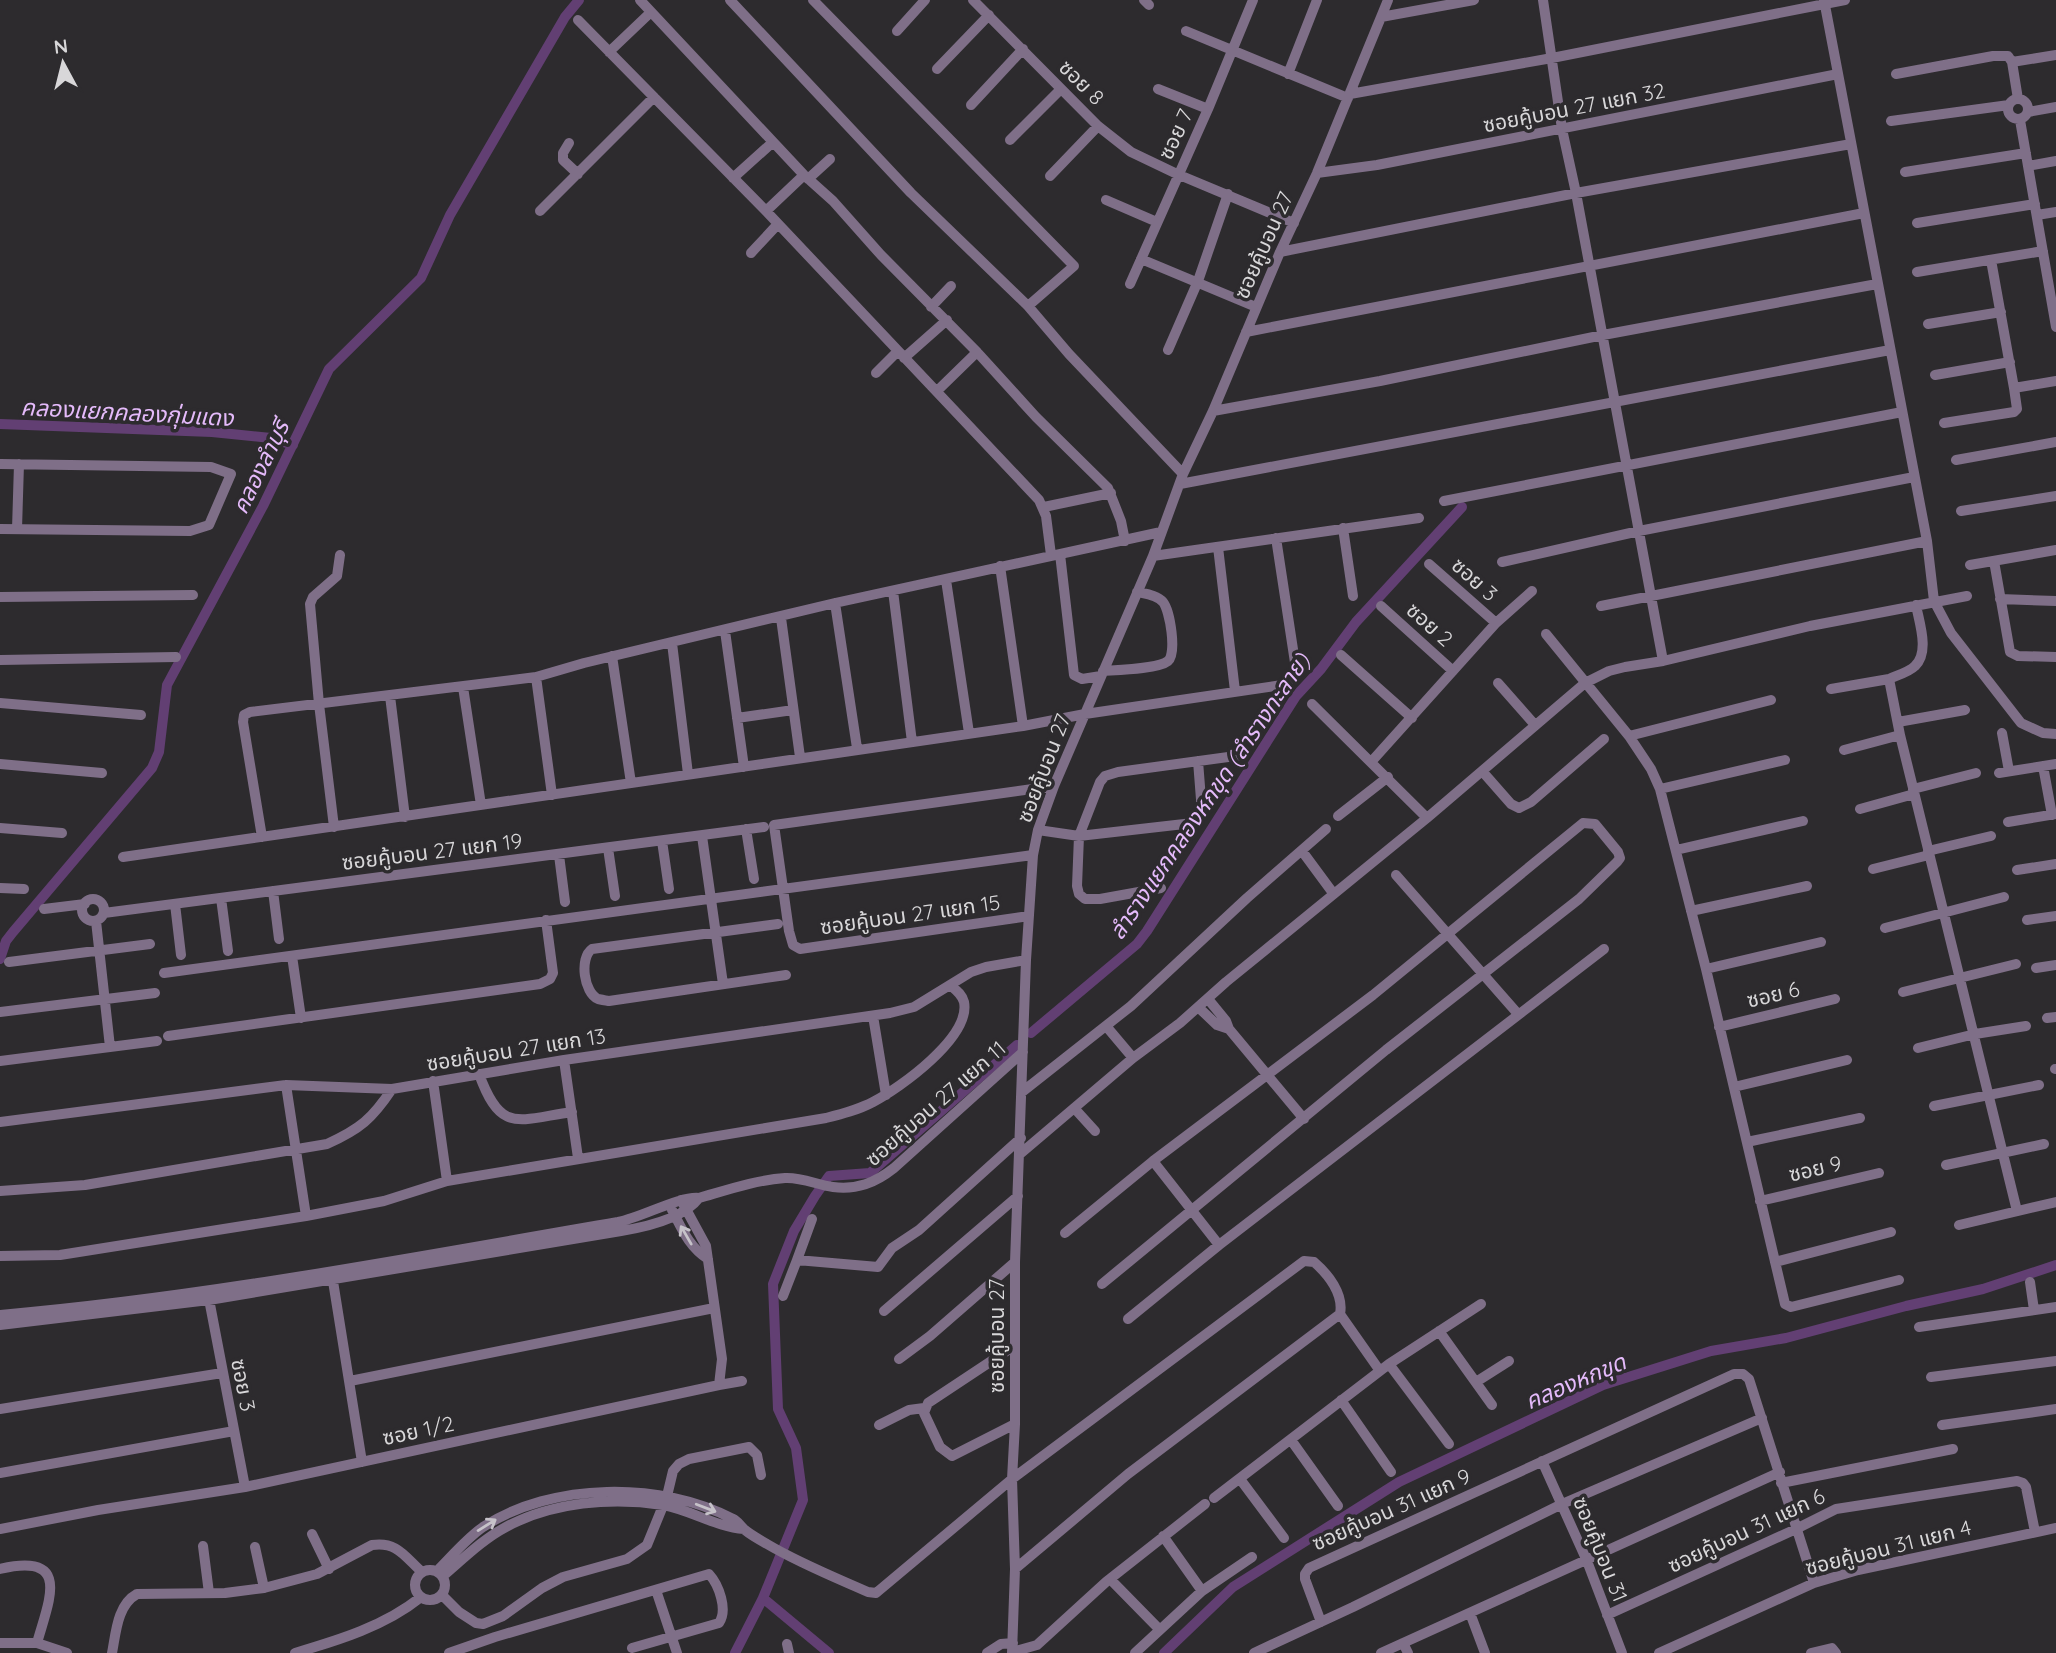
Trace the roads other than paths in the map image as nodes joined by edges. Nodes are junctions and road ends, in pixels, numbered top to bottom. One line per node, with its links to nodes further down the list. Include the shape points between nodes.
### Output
1 (640, 0): 13 (street)
2 (730, 0): 81 (street, via 911,192)
3 (813, 0): 81 (street, via 1074,266)
4 (925, 0): 17 (street)
5 (973, 0): 14 (street, ซอย 8)
6 (1253, 0): 20 (street, ซอย 7)
7 (1317, 0): 26 (street)
8 (1388, 0): 15 (street, ซอยคู้บอน 27)
9 (1474, 0): 15 (street)
10 (1543, 0): 23 (street)
11 (1845, 0): 12 (street)
12 (1824, 2): 23 (street); 27 (street)
13 (651, 12): 21 (street); 42 (street)
14 (989, 15): 19 (street, ซอย 8); 25 (street)
15 (1381, 17): 31 (street, ซอยคู้บอน 27)
16 (578, 20): 21 (street)
17 (897, 31)
18 (1186, 31): 20 (street)
19 (1023, 49): 29 (street, ซอย 8); 34 (street)
20 (1231, 50): 26 (street); 36 (street, ซอย 7)
21 (609, 52): 32 (street)
22 (2056, 55): 24 (street)
23 (1552, 58): 31 (street); 40 (street)
24 (2012, 62): 28 (street, via 2008,56 1993,55); 33 (street)
25 (937, 69)
26 (1288, 74): 31 (street)
27 (1838, 74): 40 (street, ซอยคู้บอน 27 แยก 32); 44 (street)
28 (1896, 74)
29 (1061, 89): 39 (street, ซอย 8); 41 (street)
30 (1158, 89): 36 (street)
31 (1349, 96): 50 (street, ซอยคู้บอน 27)
32 (654, 97): 51 (street); 55 (street)
33 (2013, 102): 37 (street, via 2027,105); 37 (street, via 2010,116); 38 (street)
34 (971, 105)
35 (2056, 107): 37 (street)
36 (1208, 109): 52 (street, ซอย 7)
37 (2024, 116): 45 (street)
38 (1891, 121)
39 (1098, 126): 52 (street, ซอย 8, via 1130,152); 53 (street)
40 (1562, 129): 50 (street, ซอยคู้บอน 27 แยก 32); 56 (street)
41 (1010, 140)
42 (773, 142): 54 (street); 55 (street)
43 (569, 143): 51 (street, via 563,160)
44 (1851, 144): 56 (street); 63 (street)
45 (2026, 153): 48 (street); 49 (street)
46 (830, 159): 54 (street)
47 (2056, 161): 48 (street)
48 (2028, 166): 59 (street)
49 (1905, 172)
50 (1317, 173): 66 (street, ซอยคู้บอน 27)
51 (578, 174): 60 (street)
52 (1177, 174): 57 (street, ซอย 8); 65 (street, ซอย 7)
53 (1050, 176)
54 (806, 177): 61 (street); 82 (street)
55 (733, 178): 61 (street)
56 (1577, 193): 70 (street); 74 (street)
57 (1228, 194): 66 (street, ซอย 8); 77 (street)
58 (1106, 200): 65 (street)
59 (2035, 204): 64 (street); 67 (street)
60 (540, 211)
61 (766, 211): 68 (street)
62 (2056, 212): 64 (street)
63 (1864, 213): 74 (street); 79 (street)
64 (2037, 215): 69 (street)
65 (1157, 222): 72 (street, ซอย 7)
66 (1294, 223): 70 (street, ซอยคู้บอน 27)
67 (1917, 223)
68 (777, 225): 71 (street); 93 (street)
69 (2043, 251): 73 (street); 75 (street)
70 (1280, 252): 83 (street, ซอยคู้บอน 27)
71 (751, 253)
72 (1141, 259): 77 (street); 78 (street, ซอย 7)
73 (1991, 260): 76 (street); 84 (street)
74 (1589, 265): 88 (street); 89 (street)
75 (2051, 266): 86 (street)
76 (1917, 272)
77 (1198, 281): 83 (street); 91 (street)
78 (1130, 284)
79 (1877, 284): 89 (street); 90 (street)
80 (951, 286): 82 (street)
81 (1028, 306): 111 (street)
82 (931, 307): 85 (street)
83 (1256, 307): 88 (street, ซอยคู้บอน 27)
84 (2001, 313): 87 (street); 94 (street)
85 (947, 320): 92 (street); 93 (street)
86 (2056, 322)
87 (1928, 324)
88 (1246, 332): 102 (street, ซอยคู้บอน 27)
89 (1603, 335): 101 (street); 102 (street)
90 (1890, 350): 101 (street); 103 (street)
91 (1168, 351)
92 (977, 352): 100 (street); 112 (street)
93 (901, 355): 95 (street); 100 (street)
94 (2010, 362): 97 (street); 99 (street)
95 (876, 373)
96 (2056, 373): 98 (street)
97 (1935, 375)
98 (2056, 381): 99 (street)
99 (2014, 388): 104 (street, via 2014,412)
100 (937, 391): 115 (street)
101 (1615, 401): 109 (street); 111 (street)
102 (1213, 411): 111 (street, ซอยคู้บอน 27)
103 (1902, 412): 109 (street); 110 (street)
104 (1944, 423)
105 (2056, 442): 106 (street)
106 (1956, 460)
107 (0, 464): 108 (street)
108 (19, 464): 120 (street); 120 (street, via 211,467 231,474 209,525 200,529)
109 (1628, 466): 114 (street); 121 (street)
110 (1914, 477): 121 (street); 125 (street)
111 (1181, 479): 122 (street, ซอยคู้บอน 27)
112 (1111, 493): 115 (street); 124 (street)
113 (2056, 496): 116 (street)
114 (1444, 501)
115 (1044, 507): 128 (street)
116 (1961, 511)
117 (1419, 518): 118 (street)
118 (1343, 528): 123 (street); 141 (street)
119 (0, 529): 120 (street)
120 (17, 529)
121 (1639, 531): 132 (street); 142 (street)
122 (1161, 532): 124 (street); 130 (street, ซอยคู้บอน 27)
123 (1276, 538): 126 (street); 171 (street, via 1296,669 1292,679 1282,685)
124 (1125, 541): 128 (street)
125 (1927, 541): 142 (street); 146 (street)
126 (1218, 547): 130 (street); 171 (street)
127 (2056, 550): 131 (street)
128 (1055, 554): 135 (street); 164 (street, via 1074,675 1082,679)
129 (340, 555): 175 (street, via 337,576 310,604)
130 (1153, 556): 139 (street, ซอยคู้บอน 27)
131 (1994, 561): 134 (street); 145 (street)
132 (1502, 562)
133 (1429, 564): 153 (street, ซอย 3)
134 (1970, 565)
135 (1000, 566): 136 (street); 185 (street)
136 (946, 580): 138 (street); 186 (street)
137 (1532, 590): 153 (street)
138 (893, 591): 148 (street); 192 (street)
139 (1138, 593): 164 (street, ซอยคู้บอน 27); 164 (street, via 1156,597 1164,605 1173,654 1158,665)
140 (193, 595): 144 (street)
141 (1353, 596)
142 (1651, 596): 151 (street); 162 (street)
143 (1967, 596): 146 (street)
144 (0, 597)
145 (2000, 598): 147 (street); 160 (street, via 2010,652)
146 (1934, 601): 149 (street); 188 (street, via 1951,633 2021,723)
147 (2056, 601)
148 (835, 603): 152 (street); 193 (street)
149 (1916, 605): 162 (street); 166 (street, via 1920,657 1914,668)
150 (1381, 606): 163 (street, ซอย 2)
151 (1601, 606)
152 (781, 618): 154 (street); 177 (street)
153 (1496, 623): 163 (street)
154 (725, 631): 156 (street); 181 (street)
155 (1546, 634): 168 (street)
156 (672, 643): 158 (street); 207 (street)
157 (1341, 654): 182 (street)
158 (612, 656): 165 (street); 209 (street)
159 (176, 657): 161 (street)
160 (2056, 657)
161 (0, 660)
162 (1662, 661): 168 (street, via 1609,671)
163 (1453, 671): 182 (street)
164 (1102, 674): 179 (street, ซอยคู้บอน 27)
165 (537, 677): 169 (street); 213 (street)
166 (1889, 679): 170 (street); 183 (street)
167 (1498, 683): 184 (street)
168 (1585, 683): 184 (street); 190 (street)
169 (463, 687): 172 (street); 214 (street)
170 (1831, 689)
171 (1235, 691): 179 (street)
172 (390, 696): 175 (street); 218 (street)
173 (1771, 700): 190 (street)
174 (0, 703): 180 (street)
175 (319, 704): 224 (street); 232 (street, via 244,715)
176 (1312, 704): 199 (street)
177 (793, 710): 181 (street); 196 (street)
178 (1965, 710): 183 (street)
179 (1085, 714): 185 (street); 210 (street, ซอยคู้บอน 27)
180 (141, 715)
181 (737, 718): 203 (street)
182 (1412, 718): 199 (street)
183 (1898, 722): 189 (street)
184 (1535, 725): 204 (street)
185 (1023, 726): 186 (street)
186 (969, 733): 192 (street)
187 (2002, 733): 202 (street, via 2004,772)
188 (2056, 734)
189 (1900, 735): 194 (street); 212 (street)
190 (1629, 736): 211 (street)
191 (1604, 738): 204 (street, via 1519,808)
192 (912, 742): 193 (street)
193 (857, 748): 196 (street)
194 (1844, 750)
195 (1243, 755): 198 (street)
196 (800, 757): 203 (street)
197 (1785, 760): 211 (street)
198 (1198, 761): 230 (street, via 1105,776); 230 (street, via 1199,819 1182,826)
199 (1371, 762): 208 (street)
200 (0, 764): 205 (street)
201 (2056, 764): 202 (street)
202 (2043, 766): 216 (street)
203 (744, 767): 207 (street)
204 (1482, 771): 219 (street)
205 (102, 773)
206 (1976, 773): 212 (street)
207 (688, 774): 209 (street)
208 (1388, 777): 217 (street); 219 (street)
209 (631, 783): 213 (street)
210 (1054, 786): 222 (street, ซอยคู้บอน 27 แยก 19); 227 (street, ซอยคู้บอน 27)
211 (1660, 789): 235 (street)
212 (1914, 791): 215 (street); 237 (street)
213 (552, 795): 214 (street)
214 (481, 805): 218 (street)
215 (1860, 809)
216 (2054, 814): 221 (street)
217 (1338, 816)
218 (405, 817): 224 (street)
219 (1427, 818): 253 (street)
220 (1803, 821): 235 (street)
221 (2008, 822)
222 (769, 826): 225 (street, ซอยคู้บอน 27 แยก 19); 249 (street, ซอยคู้บอน 27 แยก 15)
223 (0, 828): 228 (street)
224 (334, 828): 232 (street)
225 (747, 829): 229 (street, ซอยคู้บอน 27 แยก 19); 245 (street)
226 (1326, 829): 236 (street)
227 (1038, 830): 230 (street); 239 (street, ซอยคู้บอน 27)
228 (61, 833)
229 (702, 835): 233 (street, ซอยคู้บอน 27 แยก 19); 257 (street)
230 (1079, 836): 250 (street, via 1077,886 1085,899)
231 (1991, 836): 237 (street)
232 (262, 837): 240 (street)
233 (662, 841): 234 (street, ซอยคู้บอน 27 แยก 19); 251 (street)
234 (608, 848): 238 (street, ซอยคู้บอน 27 แยก 19); 254 (street)
235 (1676, 850): 262 (street)
236 (1302, 851): 253 (street); 304 (street)
237 (1928, 853): 242 (street); 264 (street)
238 (559, 855): 252 (street, ซอยคู้บอน 27 แยก 19); 258 (street)
239 (1034, 855): 249 (street); 265 (street, ซอยคู้บอน 27)
240 (123, 857)
241 (2056, 864): 243 (street)
242 (1873, 869)
243 (2017, 870)
244 (1396, 875): 273 (street)
245 (754, 879)
246 (1807, 886): 262 (street)
247 (0, 888): 248 (street)
248 (24, 888)
249 (784, 888): 257 (street); 265 (street, ซอยคู้บอน 27 แยก 15, via 790,940 800,949)
250 (1161, 888)
251 (669, 889)
252 (273, 891): 256 (street, ซอยคู้บอน 27 แยก 19); 274 (street)
253 (1333, 893): 296 (street)
254 (615, 896)
255 (2004, 897): 264 (street)
256 (221, 898): 260 (street, ซอยคู้บอน 27 แยก 19); 279 (street)
257 (710, 898): 267 (street); 272 (street)
258 (565, 902)
259 (85, 904): 261 (street); 263 (street, via 98,900); 269 (street, via 84,916)
260 (175, 904): 263 (street, ซอยคู้บอน 27 แยก 19); 280 (street)
261 (44, 909)
262 (1691, 911): 287 (street)
263 (104, 913): 269 (street)
264 (1944, 913): 271 (street); 291 (street)
265 (1029, 916): 282 (street, ซอยคู้บอน 27)
266 (2056, 916): 268 (street)
267 (546, 920): 281 (street); 303 (street, via 553,973 540,984)
268 (2027, 920)
269 (96, 921): 278 (street)
270 (778, 924): 272 (street)
271 (1885, 928)
272 (715, 932): 292 (street); 292 (street, via 592,950 583,959 586,981 590,993 609,1001)
273 (1448, 934): 289 (street); 289 (street, via 1583,823 1595,824 1618,852 1619,860 1580,899); 319 (street)
274 (279, 939)
275 (1821, 943): 287 (street)
276 (150, 944): 278 (street)
277 (1604, 949): 301 (street)
278 (98, 951): 283 (street); 298 (street)
279 (228, 951)
280 (181, 955)
281 (292, 956): 288 (street); 303 (street)
282 (1026, 960): 293 (street, ซอยคู้บอน 27 แยก 13, via 986,967); 313 (street, ซอยคู้บอน 27)
283 (9, 962)
284 (2016, 964): 291 (street)
285 (2056, 965): 286 (street)
286 (2036, 968)
287 (1706, 969): 306 (street)
288 (164, 973)
289 (1482, 973): 301 (street); 332 (street)
290 (786, 975): 292 (street)
291 (1959, 978): 294 (street); 308 (street)
292 (723, 984)
293 (950, 985): 302 (street, ซอยคู้บอน 27 แยก 13, via 914,1007); 326 (street, via 964,1001 958,1029)
294 (1903, 992)
295 (155, 993): 298 (street)
296 (1208, 999): 299 (street); 307 (street)
297 (1835, 999): 306 (street, ซอย 6)
298 (103, 1000): 300 (street); 311 (street)
299 (1198, 1007): 307 (street, via 1217,1025); 314 (street)
300 (0, 1012)
301 (1518, 1014): 360 (street)
302 (873, 1016): 315 (street, ซอยคู้บอน 27 แยก 13); 326 (street)
303 (301, 1018): 309 (street)
304 (1106, 1026): 314 (street); 325 (street)
305 (2026, 1026): 308 (street)
306 (1719, 1027): 323 (street)
307 (1229, 1029): 319 (street)
308 (1975, 1034): 312 (street); 327 (street)
309 (168, 1036)
310 (157, 1041): 311 (street)
311 (110, 1047): 317 (street)
312 (1918, 1048)
313 (1023, 1052): 325 (street, ซอยคู้บอน 27); 351 (street, ซอยคู้บอน 27 แยก 11, via 873,1184 833,1187 786,1178)
314 (1133, 1058): 329 (street)
315 (564, 1060): 318 (street, ซอยคู้บอน 27 แยก 13); 330 (street)
316 (1846, 1060): 323 (street)
317 (0, 1061)
318 (479, 1074): 320 (street, ซอยคู้บอน 27 แยก 13); 330 (street, via 487,1097 504,1116 516,1119)
319 (1265, 1075): 332 (street); 342 (street)
320 (433, 1081): 324 (street, ซอยคู้บอน 27 แยก 13); 345 (street)
321 (286, 1085): 324 (street, ซอยคู้บอน 27 แยก 13); 333 (street, ซอยคู้บอน 27 แยก 13); 338 (street)
322 (2039, 1085): 327 (street)
323 (1734, 1087): 336 (street)
324 (393, 1089): 338 (street, via 362,1126 327,1144)
325 (1022, 1092): 335 (street, ซอยคู้บอน 27)
326 (886, 1095): 341 (street, via 827,1118)
327 (1989, 1095): 328 (street); 339 (street)
328 (1934, 1106)
329 (1075, 1109): 334 (street); 340 (street)
330 (572, 1112): 341 (street)
331 (1860, 1118): 336 (street)
332 (1304, 1119): 352 (street)
333 (0, 1122)
334 (1095, 1131)
335 (1021, 1138): 340 (street, ซอยคู้บอน 27); 363 (street, via 919,1230 892,1248 878,1267)
336 (1747, 1142): 348 (street)
337 (2044, 1144): 339 (street)
338 (297, 1150): 346 (street, via 85,1185); 355 (street)
339 (2003, 1153): 343 (street); 353 (street)
340 (1020, 1154): 347 (street, ซอยคู้บอน 27)
341 (578, 1158): 345 (street)
342 (1153, 1161): 352 (street); 359 (street)
343 (1946, 1165)
344 (1879, 1172): 348 (street, ซอย 9)
345 (447, 1181): 355 (street, via 384,1201)
346 (0, 1191)
347 (1018, 1196): 364 (street, ซอยคู้บอน 27); 376 (street)
348 (1760, 1200): 365 (street)
349 (2056, 1202): 353 (street)
350 (670, 1205): 351 (street); 354 (street); 366 (street, via 618,1222)
351 (684, 1205): 354 (street); 362 (street)
352 (1193, 1211): 360 (street); 369 (street)
353 (2017, 1211): 357 (street)
354 (675, 1215): 362 (street, one-way to 354, via 688,1241); 366 (street, via 636,1229)
355 (306, 1216): 361 (street, via 60,1255)
356 (811, 1219): 363 (street)
357 (1959, 1226)
358 (1891, 1232): 365 (street)
359 (1065, 1233)
360 (1219, 1245): 379 (street)
361 (0, 1256)
362 (708, 1259): 374 (street)
363 (797, 1261): 371 (street)
364 (1016, 1262): 383 (street, ซอยคู้บอน 27); 384 (street)
365 (1774, 1262): 367 (street, via 1785,1304 1791,1307)
366 (332, 1275): 370 (street); 391 (street)
367 (1899, 1280)
368 (2030, 1282): 375 (street)
369 (1102, 1283)
370 (208, 1295): 378 (street); 380 (street); 389 (street, ซอย 3)
371 (783, 1296)
372 (1481, 1304): 382 (street)
373 (2056, 1307): 375 (street)
374 (714, 1308): 391 (street); 394 (street, via 722,1359)
375 (2034, 1310): 381 (street)
376 (884, 1311)
377 (1340, 1314): 388 (street); 414 (street, via 1333,1283 1314,1262 1304,1261); 436 (street, via 1128,1474)
378 (0, 1315)
379 (1128, 1319)
380 (0, 1325)
381 (1919, 1327)
382 (1439, 1331): 387 (street); 393 (street)
383 (1014, 1346): 397 (street); 401 (street, ซอยคู้บอน 27)
384 (899, 1359)
385 (1509, 1361): 393 (street)
386 (2056, 1361): 390 (street)
387 (1390, 1364): 388 (street); 406 (street)
388 (1380, 1371): 395 (street)
389 (222, 1373): 398 (street); 404 (street, ซอย 3)
390 (1931, 1377)
391 (350, 1381): 409 (street)
392 (742, 1381): 394 (street, ซอย 1/2)
393 (1476, 1382): 396 (street)
394 (719, 1385): 409 (street, ซอย 1/2)
395 (1341, 1400): 405 (street); 410 (street)
396 (1492, 1405)
397 (924, 1408): 401 (street, via 940,1447 952,1456); 402 (street)
398 (0, 1409)
399 (2056, 1409): 403 (street)
400 (1762, 1418): 408 (street, ซอยคู้บอน 31 แยก 9, via 1749,1379 1734,1374); 413 (street); 419 (street)
401 (1015, 1424): 414 (street, ซอยคู้บอน 27)
402 (879, 1425)
403 (1942, 1425)
404 (234, 1432): 411 (street); 416 (street, ซอย 3)
405 (1291, 1440): 415 (street); 420 (street)
406 (1450, 1444)
407 (1952, 1449): 413 (street)
408 (1542, 1461): 419 (street, ซอยคู้บอน 31); 449 (street, ซอยคู้บอน 31 แยก 9, via 1309,1568 1305,1579)
409 (362, 1462): 416 (street, ซอย 1/2)
410 (1391, 1472)
411 (0, 1473)
412 (761, 1475): 418 (street, via 757,1455 749,1447 689,1459 673,1471)
413 (1781, 1477): 425 (street); 433 (street)
414 (1012, 1479): 418 (street, via 876,1593 765,1544 736,1520 701,1505); 436 (street, ซอยคู้บอน 27)
415 (1240, 1479): 428 (street); 429 (street)
416 (245, 1487): 424 (street, ซอย 1/2)
417 (585, 1498): 418 (street); 421 (street, via 545,1499); 422 (street)
418 (665, 1500): 445 (street, via 638,1553 563,1577 491,1622 476,1623)
419 (1562, 1504): 433 (street, ซอยคู้บอน 31); 449 (street)
420 (1338, 1506)
421 (513, 1511): 422 (street); 438 (street, one-way to 421, via 472,1535)
422 (518, 1521): 438 (street)
423 (2056, 1528): 426 (street, ซอยคู้บอน 31 แยก 4)
424 (0, 1529)
425 (1796, 1529): 426 (street, ซอยคู้บอน 31 แยก 6, via 1836,1509 2017,1481 2026,1487); 440 (street); 448 (street, ซอยคู้บอน 31 แยก 6)
426 (2035, 1532): 440 (street, ซอยคู้บอน 31 แยก 4)
427 (312, 1534): 435 (street)
428 (1163, 1536): 439 (street); 443 (street)
429 (1284, 1538)
430 (202, 1546): 444 (street)
431 (255, 1547): 441 (street)
432 (1252, 1557): 443 (street)
433 (1587, 1561): 447 (street); 448 (street, ซอยคู้บอน 31)
434 (0, 1569): 453 (street, via 22,1565 45,1571 50,1577 50,1597)
435 (329, 1569): 437 (street, via 372,1545 389,1544); 441 (street)
436 (1015, 1569): 456 (street, ซอยคู้บอน 27)
437 (422, 1572): 438 (street, via 429,1569); 446 (street, via 415,1584)
438 (440, 1574): 445 (street, via 445,1582)
439 (1110, 1579): 450 (street); 457 (street)
440 (1814, 1583): 469 (street, ซอยคู้บอน 31 แยก 4)
441 (264, 1588): 444 (street)
442 (656, 1590): 451 (street); 451 (street, via 709,1574 717,1583 723,1612 719,1623); 461 (street)
443 (1202, 1591): 450 (street)
444 (209, 1593): 459 (street, via 130,1598)
445 (442, 1595): 446 (street, via 432,1600)
446 (421, 1597): 460 (street, via 342,1640)
447 (1470, 1613): 455 (street); 467 (street)
448 (1607, 1615): 468 (street, ซอยคู้บอน 31)
449 (1321, 1622): 465 (street)
450 (1160, 1630): 464 (street)
451 (670, 1637): 454 (street); 462 (street)
452 (0, 1643): 453 (street)
453 (37, 1643): 458 (street)
454 (632, 1648)
455 (1405, 1648): 466 (street)
456 (1012, 1649): 457 (street); 463 (street, via 1000,1644)
457 (1041, 1649)
458 (67, 1653)
459 (111, 1653)
460 (295, 1653)
461 (449, 1653)
462 (677, 1653)
463 (988, 1653)
464 (1135, 1653)
465 (1254, 1653)
466 (1381, 1653)
467 (1485, 1653)
468 (1622, 1653)
469 (1659, 1653)
470 (1811, 1653): 471 (street, via 1832,1648)
471 (1836, 1653)

